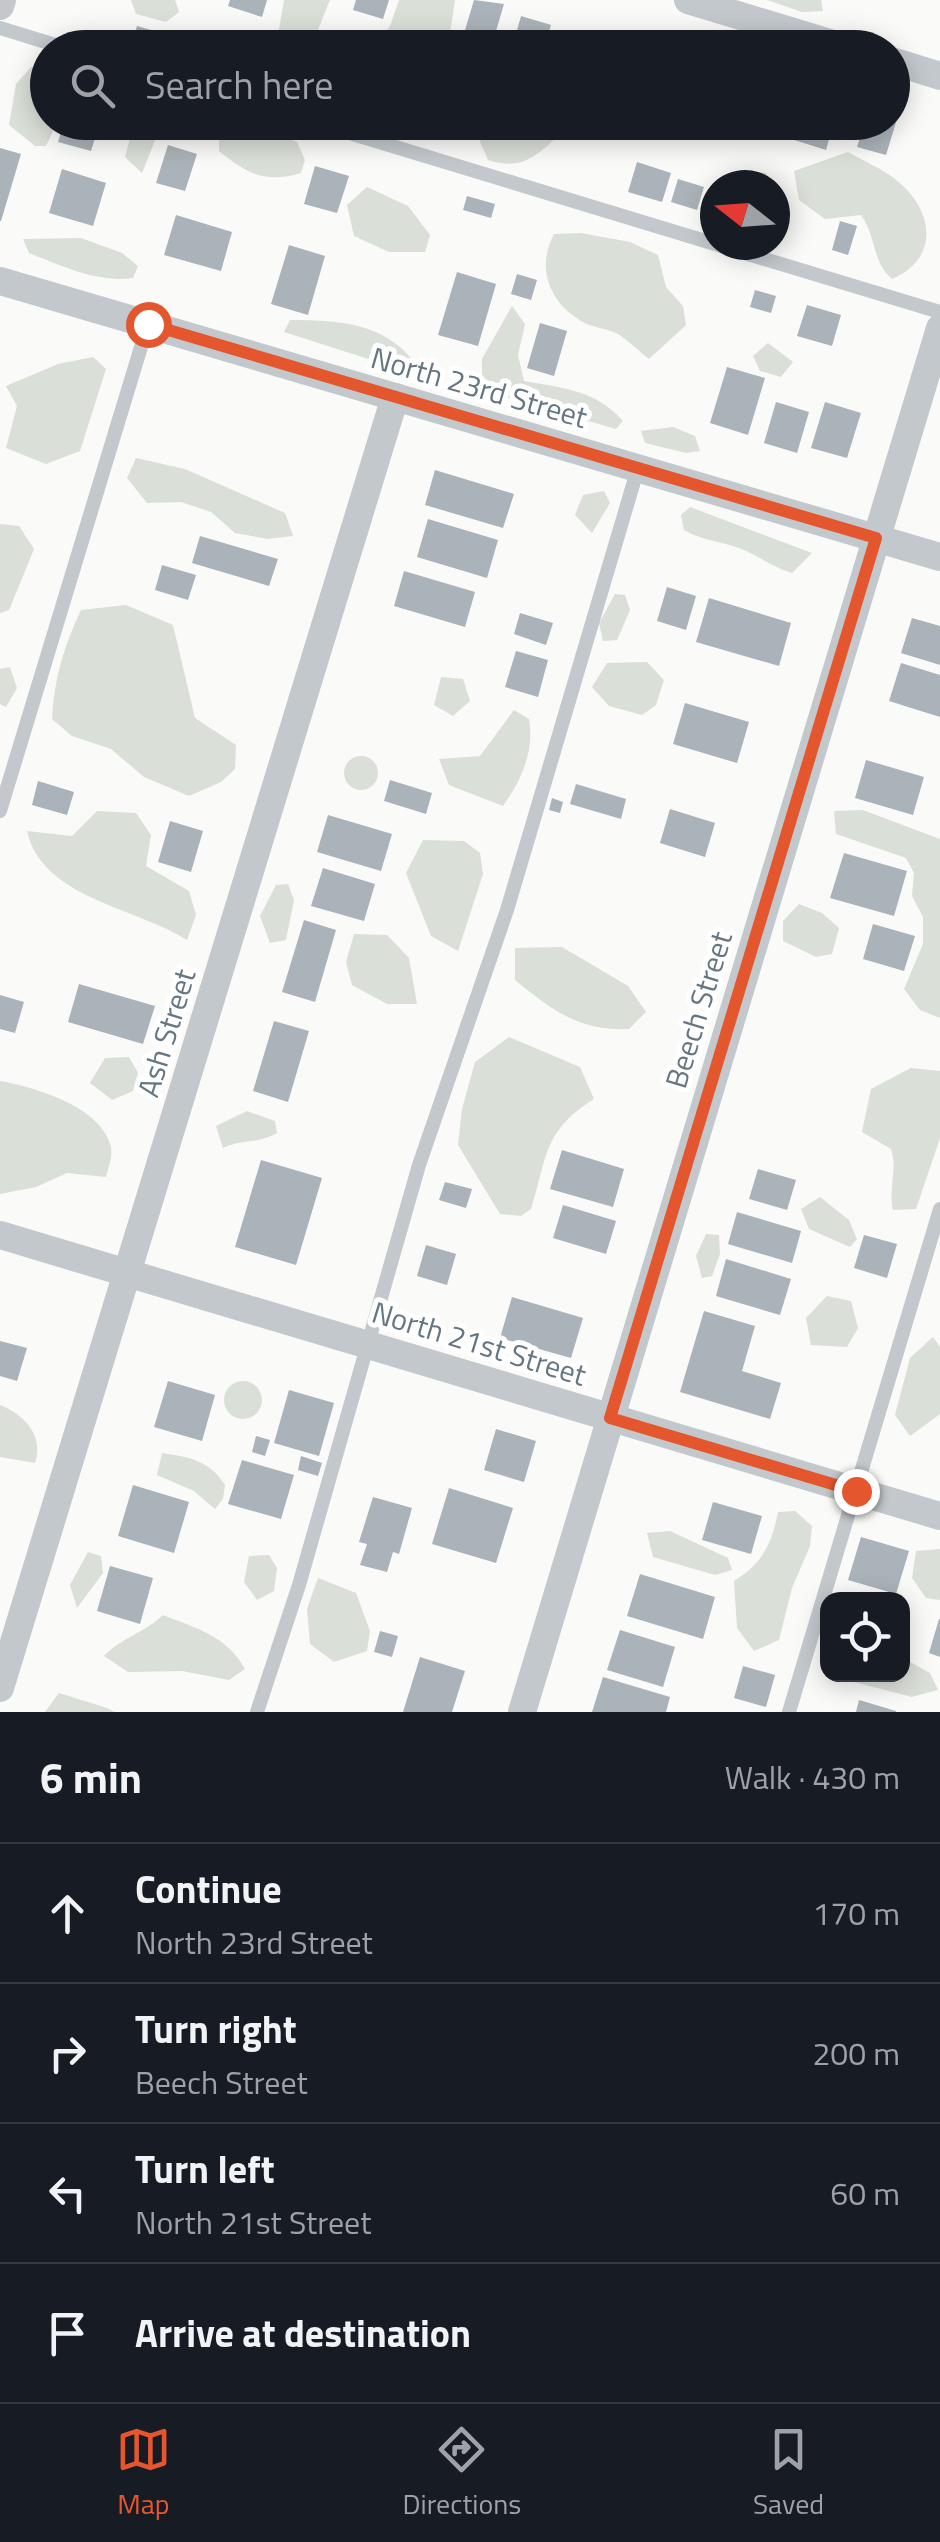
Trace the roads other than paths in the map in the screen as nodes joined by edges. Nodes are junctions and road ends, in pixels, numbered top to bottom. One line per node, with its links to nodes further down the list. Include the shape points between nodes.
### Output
1 (688, 0): 3 (street)
2 (0, 28): 4 (lane)
3 (787, 30)
4 (30, 37)
5 (910, 67): 6 (street)
6 (940, 76)
7 (373, 140): 8 (lane)
8 (700, 239)
9 (769, 260): 11 (lane)
10 (0, 280): 12 (street, North 23rd Street)
11 (940, 312)
12 (148, 324): 14 (street, North 23rd Street); 18 (lane)
13 (940, 328): 16 (street, Beech Street)
14 (395, 397): 15 (street, North 23rd Street); 21 (street, Ash Street)
15 (638, 468): 16 (street, North 23rd Street); 22 (lane, via 506,910 418,1166)
16 (876, 538): 17 (street, North 23rd Street); 23 (street, Beech Street)
17 (940, 557)
18 (0, 811)
19 (940, 1209): 24 (lane)
20 (0, 1235): 21 (street, North 21st Street)
21 (127, 1273): 22 (street, North 21st Street); 26 (street, Ash Street)
22 (366, 1344): 23 (street, North 21st Street); 27 (lane)
23 (610, 1418): 24 (street, North 21st Street); 28 (street, Beech Street)
24 (856, 1491): 25 (street, North 21st Street); 29 (lane)
25 (940, 1516)
26 (0, 1688)
27 (257, 1712)
28 (522, 1712)
29 (789, 1712)

